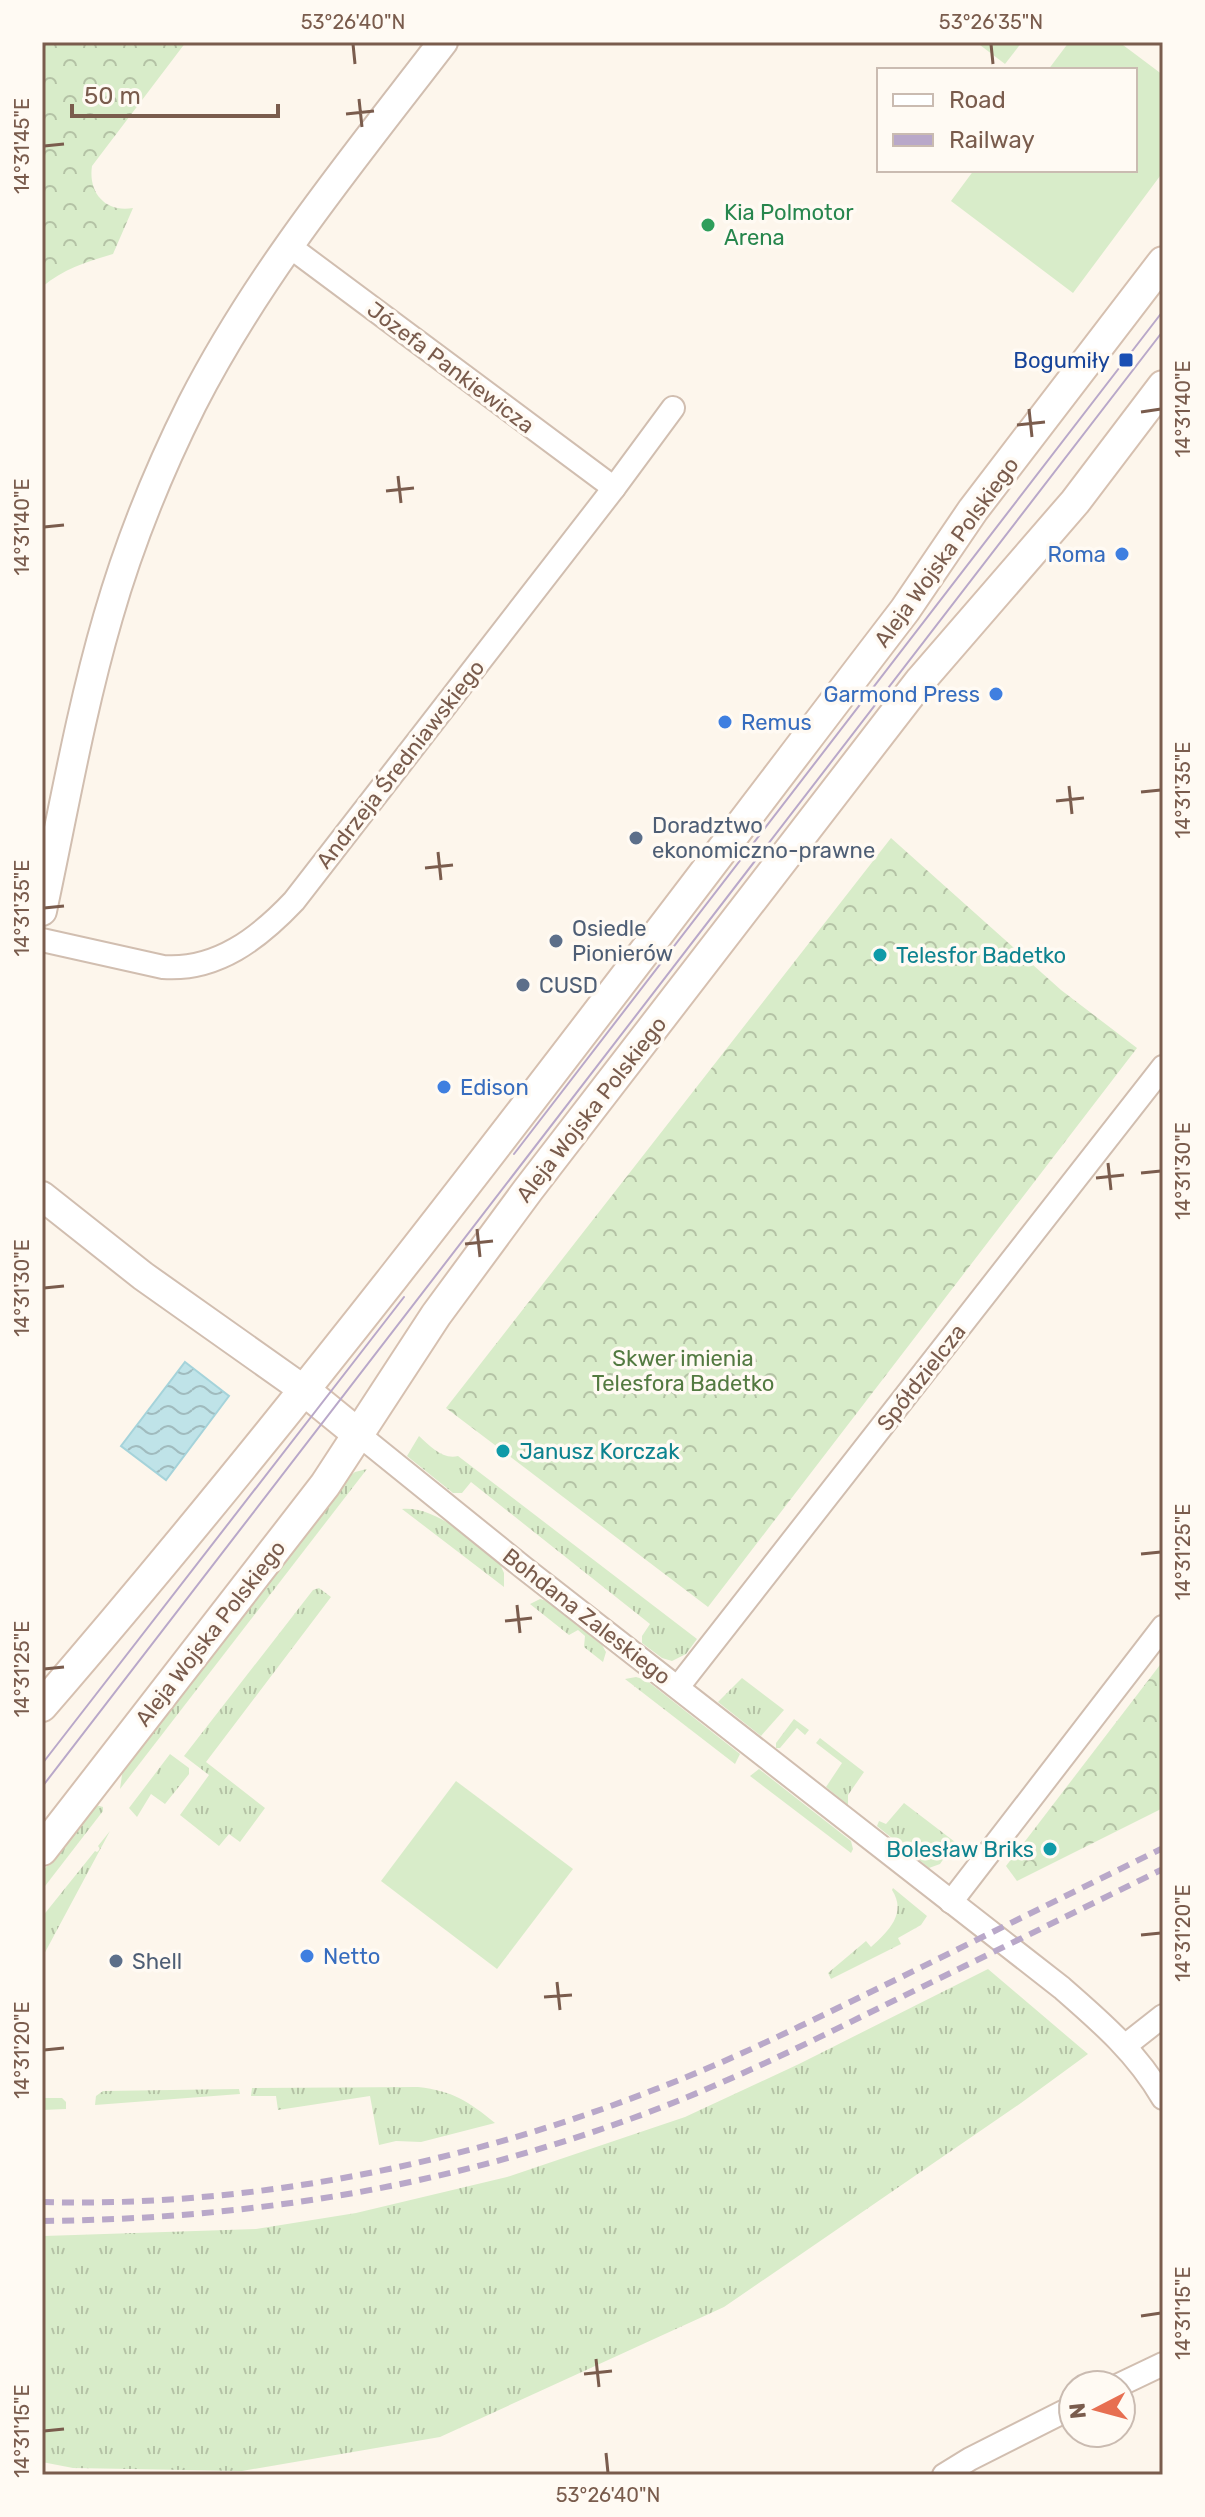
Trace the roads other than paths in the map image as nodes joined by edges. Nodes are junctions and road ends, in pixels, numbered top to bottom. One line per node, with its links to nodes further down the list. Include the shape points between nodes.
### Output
1 (443, 42): 2 (street)
2 (289, 246): 6 (street, Józefa Pankiewicza); 7 (street, via 207,375 135,537 99,651)
3 (1163, 262): 12 (main road, Aleja Wojska Polskiego, via 973,510 896,623)
4 (1163, 386): 13 (main road, Aleja Wojska Polskiego, via 1075,502 921,680 528,1190 436,1315)
5 (673, 408): 6 (street, Andrzeja Średniawskiego)
6 (614, 488): 8 (street, Andrzeja Średniawskiego, via 294,901 259,934 224,956 181,968)
7 (42, 911)
8 (42, 940)
9 (1163, 1067): 15 (street, Spółdzielcza)
10 (42, 1183): 11 (street, Bohdana Zaleskiego)
11 (51, 1204): 12 (street, Bohdana Zaleskiego)
12 (304, 1390): 13 (main road, Bohdana Zaleskiego); 16 (main road, Aleja Wojska Polskiego)
13 (358, 1434): 15 (street, Bohdana Zaleskiego); 17 (main road, Aleja Wojska Polskiego)
14 (1163, 1627): 18 (street)
15 (678, 1687): 18 (street, Bohdana Zaleskiego)
16 (42, 1706)
17 (42, 1850)
18 (951, 1902): 20 (street, Bohdana Zaleskiego)
19 (1163, 2016): 20 (street)
20 (1126, 2045): 21 (street, Bohdana Zaleskiego)
21 (1163, 2098)
22 (1163, 2364): 23 (street)
23 (1137, 2376)
24 (1057, 2415): 25 (street)
25 (944, 2475)

